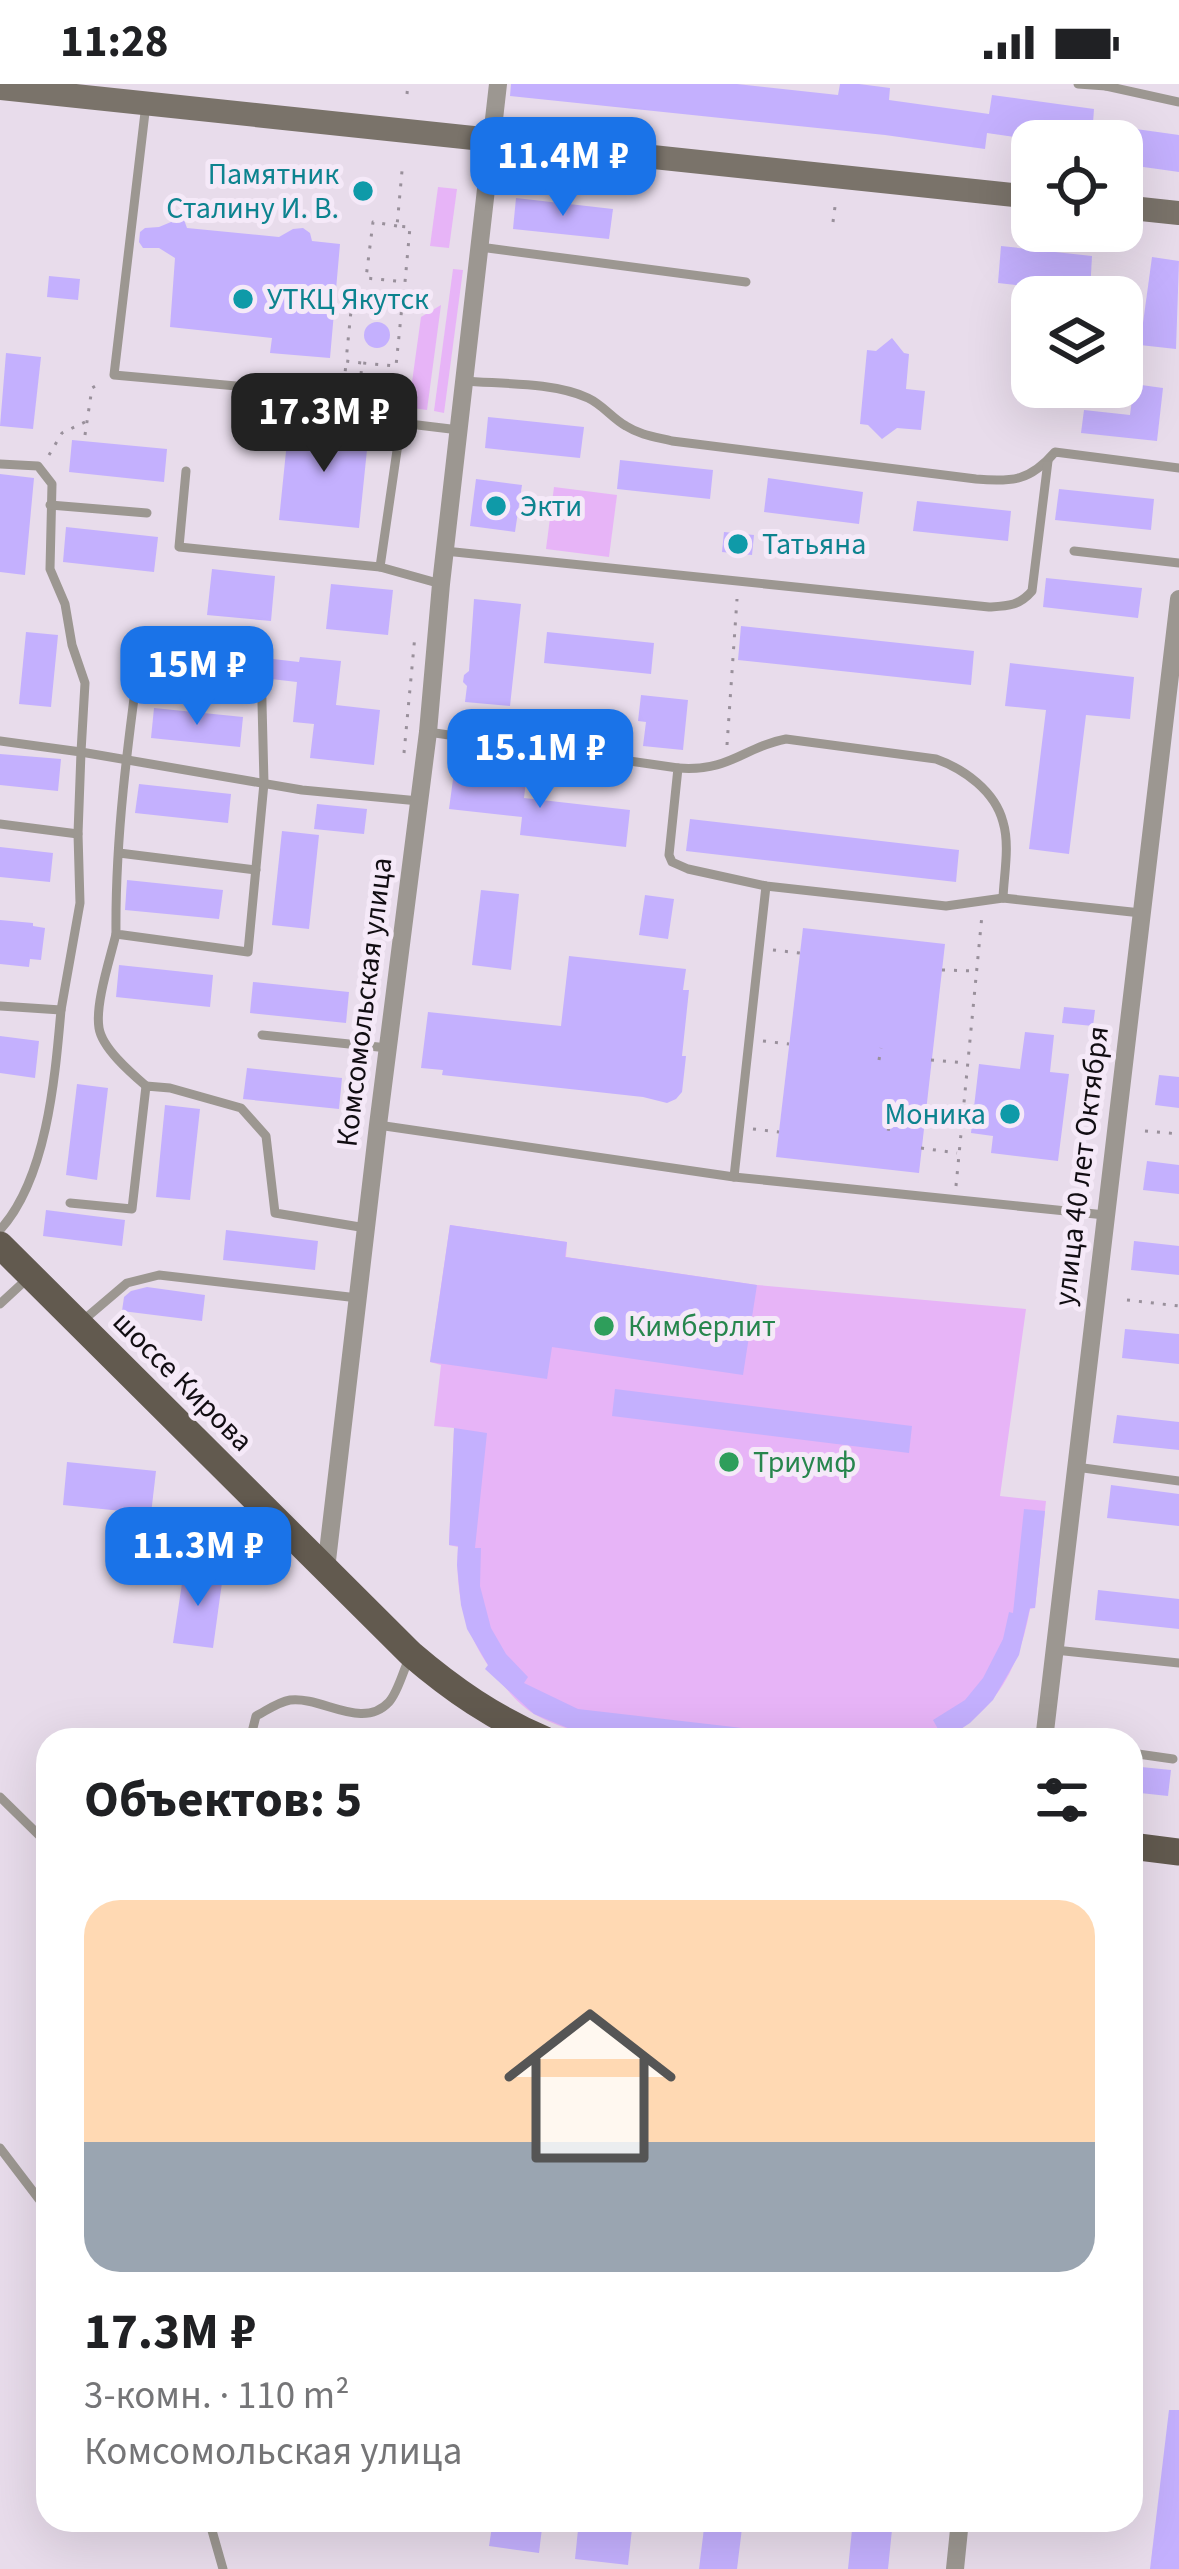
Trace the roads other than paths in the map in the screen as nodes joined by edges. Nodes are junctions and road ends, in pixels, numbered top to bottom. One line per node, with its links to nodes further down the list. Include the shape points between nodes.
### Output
1 (498, 84): 7 (street, Комсомольская улица)
2 (1078, 84): 3 (lane)
3 (1106, 85): 5 (lane)
4 (0, 88): 6 (main road)
5 (1179, 102)
6 (146, 104): 7 (main road); 14 (lane, via 114,375)
7 (492, 142): 8 (main road); 11 (street, Комсомольская улица)
8 (1011, 195)
9 (1143, 209): 10 (main road)
10 (1179, 213)
11 (480, 247): 12 (lane); 13 (street, Комсомольская улица)
12 (746, 282)
13 (464, 381): 15 (street, Комсомольская улица); 16 (lane, via 564,390 645,435 672,441 995,481 1029,476)
14 (324, 394)
15 (459, 430): 22 (street, Комсомольская улица); 25 (lane, via 400,423)
16 (1048, 460): 18 (lane, via 1055,452); 22 (lane, via 1032,591 1010,606)
17 (0, 464): 20 (lane, via 38,466 52,484)
18 (1179, 468)
19 (186, 471): 25 (lane, via 179,548)
20 (50, 505): 21 (lane); 30 (lane, via 50,569 85,683)
21 (147, 513)
22 (445, 550): 26 (street, Комсомольская улица)
23 (1074, 551): 24 (lane)
24 (1179, 563)
25 (380, 567): 26 (lane)
26 (441, 584): 28 (street, Комсомольская улица)
27 (1179, 599): 41 (street, улица 40 лет Октября)
28 (428, 732): 32 (lane); 34 (street, Комсомольская улица)
29 (0, 741): 30 (lane)
30 (81, 752): 31 (lane); 36 (lane)
31 (126, 760): 33 (lane); 33 (lane, via 141,646 261,662); 37 (lane)
32 (678, 768): 39 (lane, via 672,862); 40 (lane, via 725,765 786,739 955,766 1003,821)
33 (264, 783): 34 (lane); 38 (lane)
34 (419, 801): 46 (street, Комсомольская улица)
35 (0, 824): 36 (lane)
36 (78, 833): 44 (lane, via 80,903)
37 (119, 853): 38 (lane); 42 (lane)
38 (256, 871): 42 (lane, via 248,952)
39 (766, 886): 40 (lane, via 946,906); 49 (lane)
40 (1003, 898): 41 (lane)
41 (1141, 913): 51 (street, улица 40 лет Октября)
42 (116, 934): 47 (lane, via 99,1031)
43 (0, 1006): 44 (lane)
44 (61, 1010): 53 (lane, via 52,1100 22,1200)
45 (262, 1035): 46 (lane)
46 (388, 1048): 48 (street, Комсомольская улица)
47 (146, 1086): 50 (lane, via 132,1209); 52 (lane, via 241,1108 266,1136 275,1213)
48 (378, 1125): 49 (lane); 52 (street, Комсомольская улица)
49 (734, 1177): 51 (lane)
50 (70, 1203)
51 (1106, 1215): 59 (street, улица 40 лет Октября)
52 (366, 1228): 56 (street, Комсомольская улица)
53 (0, 1230)
54 (0, 1245): 55 (main road, шоссе Кирова)
55 (31, 1276): 57 (lane); 58 (main road, шоссе Кирова)
56 (358, 1298): 58 (lane, via 158,1276 127,1283); 61 (street, Комсомольская улица)
57 (2, 1301)
58 (80, 1324): 61 (main road, шоссе Кирова)
59 (1076, 1467): 60 (lane); 62 (street, улица 40 лет Октября)
60 (1179, 1481)
61 (326, 1569): 63 (main road, шоссе Кирова)
62 (1055, 1650): 64 (lane); 67 (street, улица 40 лет Октября)
63 (411, 1654): 65 (lane, via 389,1702 368,1714 286,1700 256,1716); 66 (main road, шоссе Кирова)
64 (1179, 1664)
65 (253, 1728)
66 (520, 1728)
67 (1045, 1728)
68 (1143, 1755): 69 (lane)
69 (1173, 1759)
70 (0, 1797): 71 (lane)
71 (36, 1832)
72 (1143, 1848): 73 (main road)
73 (1179, 1852)
74 (0, 2148): 75 (lane)
75 (36, 2194)
76 (212, 2532): 78 (lane)
77 (959, 2532): 79 (street)
78 (223, 2569)
79 (955, 2569)

